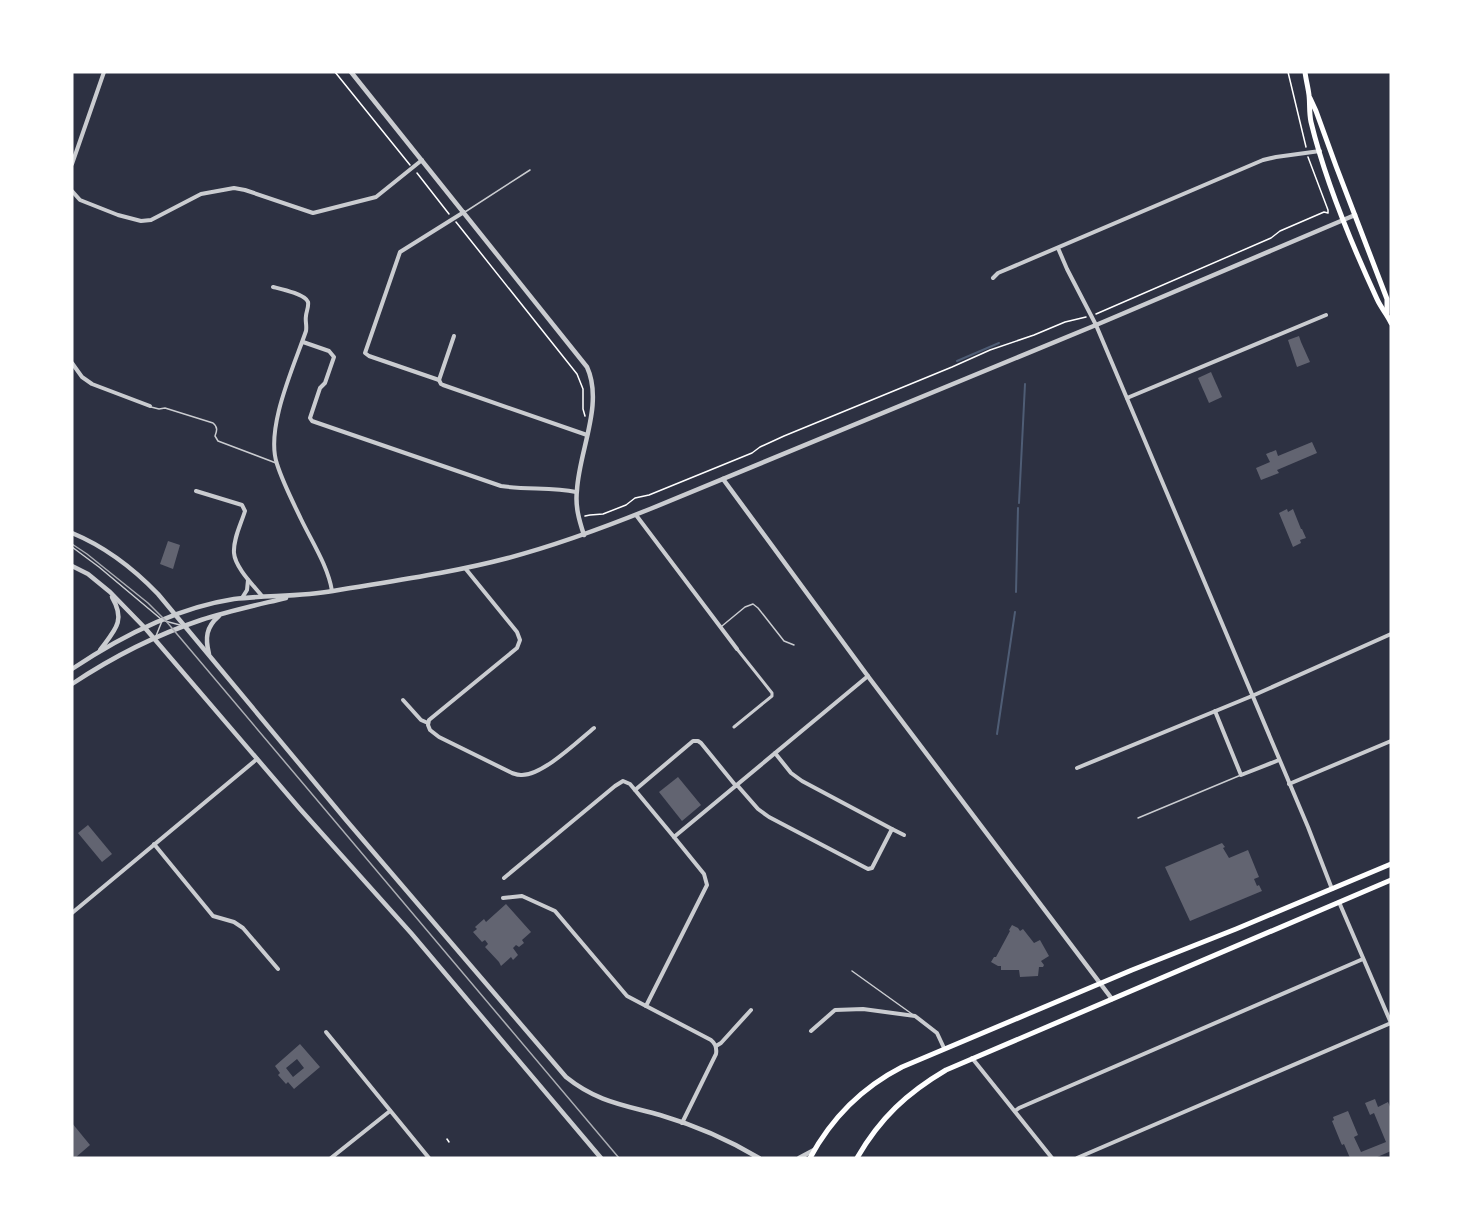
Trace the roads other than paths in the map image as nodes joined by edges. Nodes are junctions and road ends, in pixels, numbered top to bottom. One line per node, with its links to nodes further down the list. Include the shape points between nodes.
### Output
1 (104, 72): 7 (street)
2 (351, 72): 6 (street)
3 (1305, 72): 4 (main road)
4 (1309, 97): 5 (main road); 11 (main road)
5 (1320, 151): 12 (main road); 13 (street, via 1263,160)
6 (423, 160): 9 (street, via 376,197 312,213 234,188 201,194 151,220 141,221 80,200); 10 (street)
7 (72, 164)
8 (530, 170): 10 (lane)
9 (72, 191)
10 (464, 212): 23 (street, via 400,252 365,350 369,356); 26 (street, via 587,367 594,392)
11 (1355, 215): 12 (street); 16 (main road, via 1387,299)
12 (1344, 219): 16 (main road, via 1379,303); 19 (street)
13 (1058, 248): 14 (street); 19 (street)
14 (993, 278)
15 (273, 287): 21 (street, via 307,300)
16 (1387, 313): 18 (main road)
17 (1326, 315): 24 (street)
18 (1391, 323)
19 (1096, 325): 24 (street); 28 (street)
20 (454, 336): 23 (street)
21 (303, 342): 27 (street, via 277,419); 30 (street, via 329,351 334,357 320,388 312,421 501,486)
22 (72, 363): 25 (street, via 92,384)
23 (439, 380): 26 (street, via 443,385)
24 (1126, 398): 58 (street)
25 (150, 406): 27 (lane, via 213,423 218,441)
26 (587, 435): 30 (street)
27 (276, 463): 38 (street)
28 (723, 479): 31 (street); 56 (street)
29 (196, 490): 37 (street, via 244,508 234,553)
30 (576, 492): 33 (street)
31 (636, 515): 33 (street); 47 (street)
32 (72, 533): 44 (street, via 122,561)
33 (584, 535): 36 (street)
34 (72, 547): 45 (lane)
35 (72, 566): 39 (street)
36 (465, 568): 38 (street); 61 (street, via 517,632 519,642 517,648)
37 (248, 579): 40 (street); 42 (street)
38 (332, 591): 41 (street)
39 (110, 592): 48 (street); 53 (street, via 119,619)
40 (262, 596): 41 (street); 42 (street)
41 (291, 596): 43 (street)
42 (242, 598): 44 (street)
43 (221, 614): 46 (street); 54 (street, via 207,631)
44 (175, 615): 45 (street); 46 (street)
45 (162, 620): 46 (lane); 48 (street); 50 (lane)
46 (184, 626): 50 (street); 54 (street)
47 (721, 626): 51 (lane, via 753,604 784,641); 52 (street)
48 (145, 628): 50 (street); 53 (street)
49 (1391, 634): 58 (street)
50 (155, 639): 57 (street); 66 (street)
51 (794, 645)
52 (737, 649): 62 (street, via 772,696)
53 (98, 653): 55 (street)
54 (211, 657): 101 (street, via 566,1077 603,1100)
55 (72, 669)
56 (867, 676): 65 (street); 88 (street)
57 (72, 684)
58 (1252, 696): 60 (street); 67 (street)
59 (403, 700): 61 (street)
60 (1215, 711): 68 (street); 69 (street)
61 (428, 723): 63 (street, via 439,737 521,776 547,765)
62 (734, 727)
63 (594, 728)
64 (1391, 741): 70 (street)
65 (774, 753): 71 (street); 74 (street, via 802,782)
66 (257, 759): 77 (street); 105 (street, via 411,933)
67 (1279, 759): 69 (street); 70 (street)
68 (1077, 768)
69 (1241, 775): 73 (lane)
70 (1289, 784): 81 (street)
71 (736, 785): 72 (street, via 696,740); 74 (street, via 769,818 869,869); 76 (street)
72 (635, 790): 76 (street); 79 (street, via 627,782 618,783)
73 (1138, 819)
74 (892, 829): 75 (street)
75 (904, 835)
76 (674, 837): 90 (street, via 704,874 706,887)
77 (154, 844): 84 (street); 86 (street, via 213,916 243,928)
78 (1391, 864): 81 (main road)
79 (504, 878)
80 (1391, 880): 83 (main road)
81 (1332, 889): 88 (main road)
82 (503, 898): 90 (street, via 522,896 555,911 627,996)
83 (1339, 902): 85 (street); 89 (main road)
84 (72, 913)
85 (1363, 959): 93 (street); 99 (street)
86 (278, 969)
87 (852, 971): 92 (lane)
88 (1101, 983): 89 (street); 97 (main road)
89 (1112, 999): 98 (main road)
90 (646, 1006): 96 (street)
91 (751, 1010): 96 (street)
92 (915, 1016): 94 (street, via 863,1009 835,1010); 97 (street, via 937,1033)
93 (1391, 1023): 111 (street)
94 (811, 1031)
95 (326, 1032): 100 (street)
96 (716, 1046): 101 (street, via 716,1054)
97 (944, 1048): 102 (main road, via 871,1086 843,1112)
98 (972, 1058): 99 (street); 109 (main road, via 927,1081 906,1097 877,1127)
99 (1015, 1111): 110 (street)
100 (390, 1112): 103 (street); 104 (street)
101 (682, 1123): 106 (street)
102 (814, 1150): 107 (street); 108 (main road)
103 (331, 1158)
104 (429, 1158)
105 (601, 1158)
106 (759, 1158)
107 (799, 1158)
108 (810, 1158)
109 (857, 1158)
110 (1052, 1158)
111 (1077, 1158)

